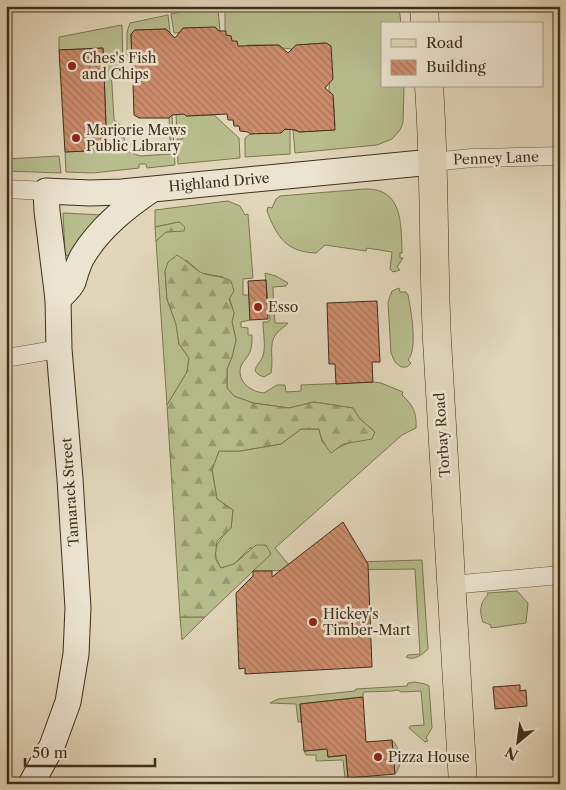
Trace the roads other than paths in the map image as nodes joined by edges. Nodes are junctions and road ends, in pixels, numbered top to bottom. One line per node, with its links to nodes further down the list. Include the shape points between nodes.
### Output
1 (424, 6): 2 (main road)
2 (425, 22)
3 (429, 88): 5 (main road, Torbay Road)
4 (560, 156): 5 (street, Penney Lane)
5 (432, 162): 6 (street, Highland Drive); 13 (main road, Torbay Road, via 434,276)
6 (154, 188): 8 (street, Highland Drive, via 90,193); 9 (street, via 98,235 78,265 72,284)
7 (6, 189): 8 (street, Highland Drive)
8 (46, 191): 9 (street, Tamarack Street)
9 (58, 299): 10 (street, Tamarack Street)
10 (59, 349): 11 (street); 14 (street, Tamarack Street, via 78,608 76,654 68,702 52,746)
11 (6, 358)
12 (560, 575): 13 (street)
13 (451, 585): 15 (main road, Torbay Road)
14 (31, 784)
15 (462, 784)

